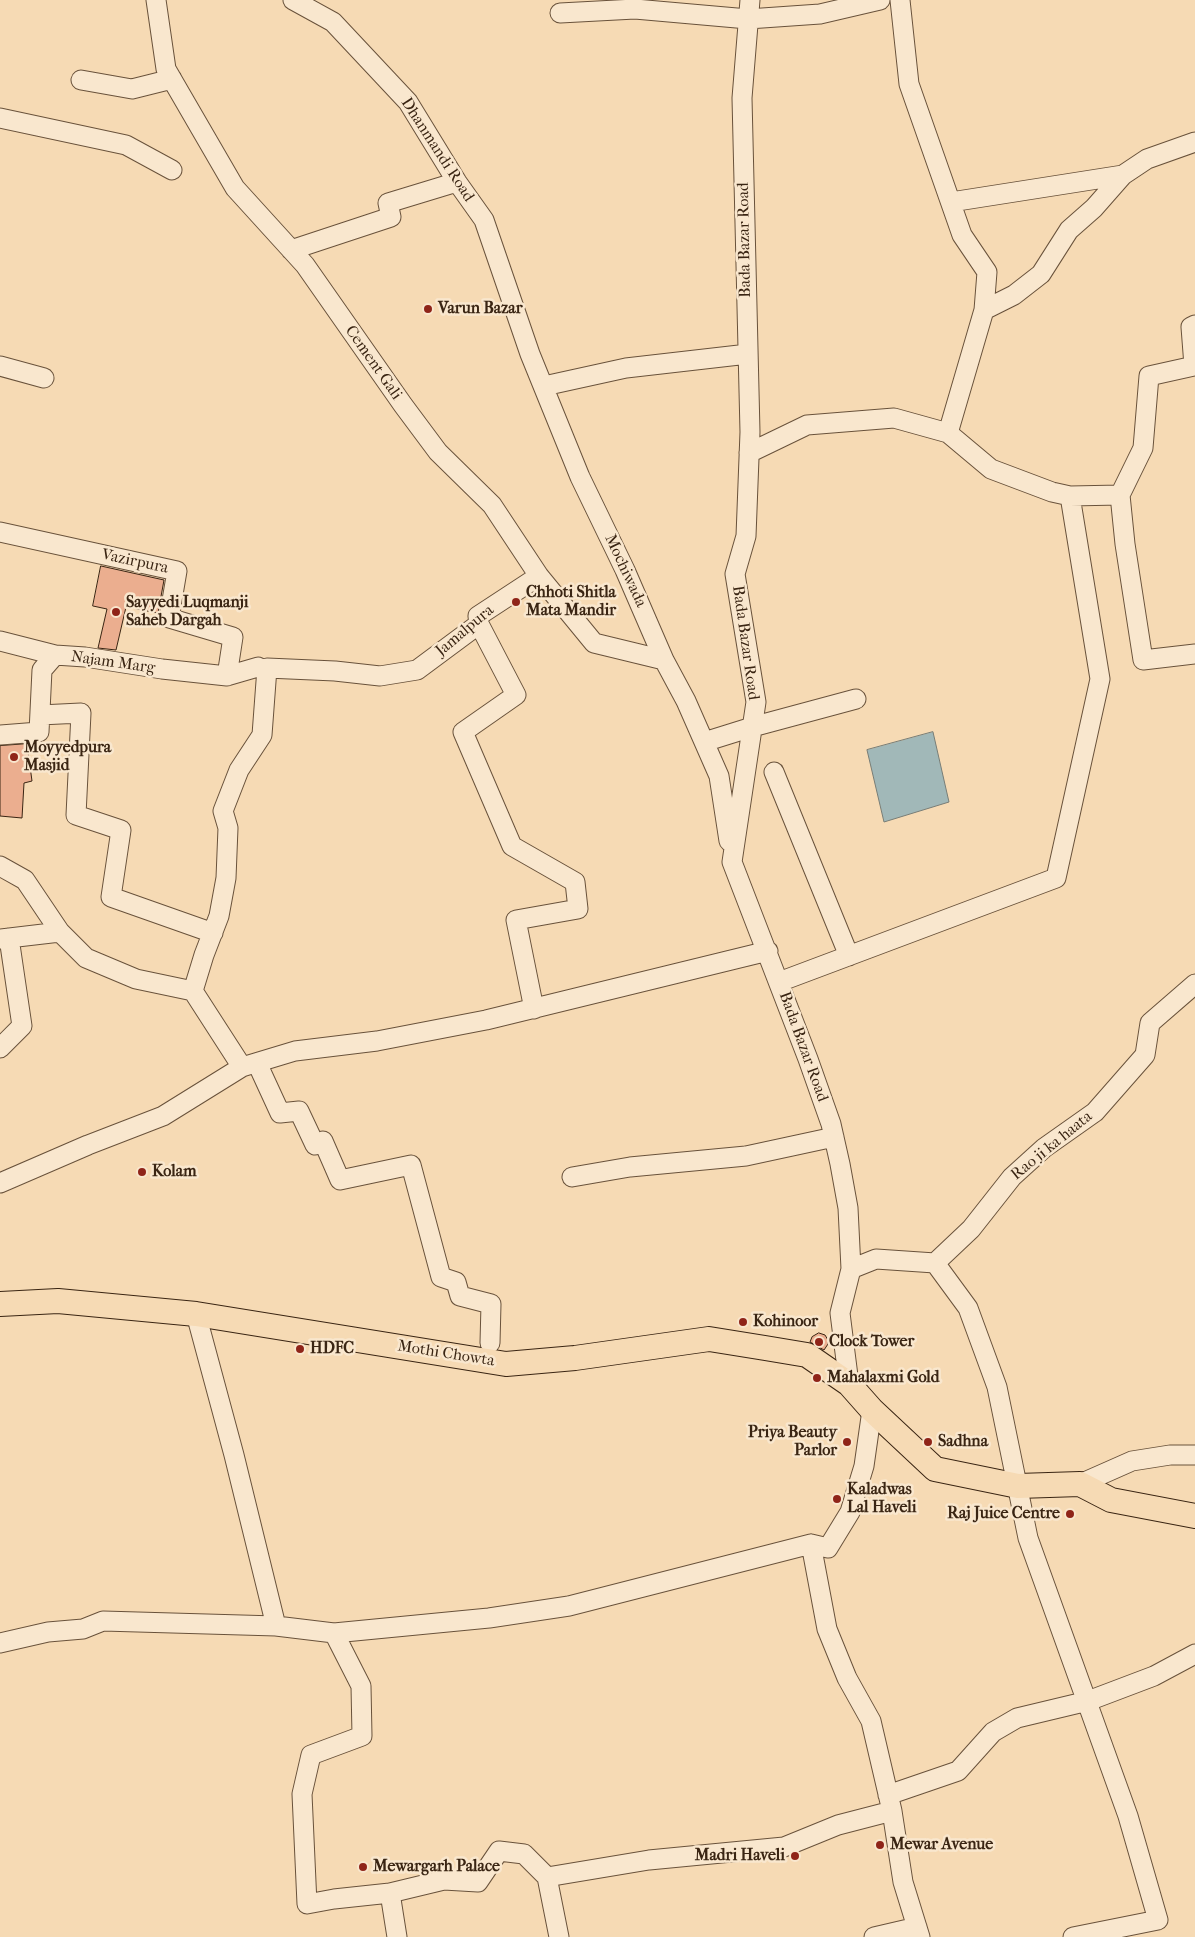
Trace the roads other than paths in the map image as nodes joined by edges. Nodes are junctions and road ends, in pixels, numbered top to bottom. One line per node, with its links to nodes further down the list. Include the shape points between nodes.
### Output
1 (156, 0): 9 (street, Cement Gali, via 166,69)
2 (293, 0): 6 (street, Dhanmandi Road)
3 (750, 0): 8 (street, Bada Bazar Road)
4 (880, 0): 8 (street, via 820,14)
5 (900, 0): 16 (street, via 909,84)
6 (318, 7): 15 (street, Dhanmandi Road, via 408,102)
7 (560, 13): 8 (street, via 635,10)
8 (748, 19): 21 (street, Bada Bazar Road, via 742,98)
9 (172, 79): 10 (street, via 132,89); 17 (street, Cement Gali, via 235,188)
10 (81, 80)
11 (0, 118): 13 (street, via 126,145)
12 (1195, 142): 14 (street, via 1148,159)
13 (172, 170)
14 (1123, 175): 16 (street); 19 (street, via 1069,230 1041,274 1014,295)
15 (457, 182): 17 (street, via 388,203 391,217); 18 (street, Dhanmandi Road, via 484,220)
16 (951, 202): 19 (street, via 962,235 987,272)
17 (291, 250): 30 (street, Cement Gali, via 438,452 492,505)
18 (505, 283): 24 (street, Mochiwada)
19 (984, 310): 25 (street)
20 (1195, 325): 27 (street, via 1191,327 1194,366 1149,376 1143,448)
21 (748, 354): 24 (street, via 626,368); 26 (street, Bada Bazar Road)
22 (0, 366): 23 (street)
23 (44, 378)
24 (544, 386): 35 (street, Mochiwada, via 580,477)
25 (948, 433): 26 (street, via 894,418 807,425); 28 (street, via 991,469)
26 (749, 453): 40 (street, Bada Bazar Road, via 746,536 735,574 756,702)
27 (1120, 495): 28 (street); 33 (street, via 1143,660)
28 (1070, 496): 50 (street, via 1100,679 1056,878)
29 (0, 532): 37 (street, Vazirpura, via 177,571 169,618 233,637)
30 (540, 576): 31 (street, Jamalpura, via 478,616); 35 (street, Cement Gali, via 594,644)
31 (479, 624): 36 (street, Jamalpura, via 417,670 380,676); 54 (street, via 516,695 463,732 512,846 575,882 578,909 516,920)
32 (0, 641): 34 (street, Najam Marg)
33 (1195, 654)
34 (55, 655): 37 (street, Najam Marg); 39 (street, via 42,670)
35 (664, 660): 42 (street, Mochiwada)
36 (262, 667): 37 (street, Jamalpura); 47 (street, via 262,735 238,770 224,811 228,828 226,878)
37 (228, 676)
38 (856, 699): 40 (street)
39 (40, 715): 41 (street, via 39,732); 47 (street, via 81,713 76,815 121,830 111,897)
40 (752, 727): 42 (street); 44 (street, Bada Bazar Road)
41 (0, 735)
42 (704, 742): 44 (street, Mochiwada, via 719,776)
43 (774, 772): 50 (street)
44 (732, 862): 49 (street, Bada Bazar Road)
45 (0, 866): 46 (street, via 25,880)
46 (60, 932): 48 (street); 53 (street, via 86,958 136,979)
47 (213, 933): 53 (street)
48 (4, 939): 55 (street, via 22,1026)
49 (768, 951): 51 (street, Bada Bazar Road); 54 (street)
50 (849, 956): 51 (street)
51 (779, 982): 57 (street, Bada Bazar Road)
52 (1195, 984): 60 (street, Rao ji ka haata, via 1150,1023 1145,1056 1095,1112 1044,1148 1012,1177 971,1229)
53 (193, 991): 56 (street)
54 (534, 1009): 56 (street, via 377,1041 295,1051)
55 (0, 1048)
56 (249, 1065): 59 (street, via 163,1116); 64 (street, via 280,1113 299,1111 315,1145 322,1141 340,1180 411,1164 441,1277 456,1282 460,1296 491,1304)
57 (834, 1136): 58 (street, via 746,1156 630,1167); 61 (street, Bada Bazar Road, via 848,1208)
58 (572, 1177)
59 (0, 1184)
60 (935, 1263): 61 (street, via 876,1259); 69 (street, via 968,1308 997,1387)
61 (851, 1269): 65 (street, Bada Bazar Road, via 840,1313)
62 (0, 1304): 63 (main road, Mothi Chowta, via 58,1301)
63 (196, 1314): 65 (main road, Mothi Chowta, via 506,1364 709,1339 807,1355); 72 (street)
64 (490, 1343)
65 (849, 1384): 66 (main road, Mothi Chowta)
66 (872, 1410): 69 (main road, Mothi Chowta, via 935,1468); 71 (street, via 864,1466 850,1512 828,1548)
67 (1195, 1455): 68 (street, via 1132,1460)
68 (1080, 1484): 69 (main road, Mothi Chowta); 70 (main road, via 1111,1500)
69 (1018, 1486): 76 (street, via 1028,1538)
70 (1195, 1516)
71 (810, 1544): 73 (street, via 570,1606); 77 (street, via 827,1629 847,1678 871,1721)
72 (276, 1626): 73 (street); 74 (street, via 103,1621 83,1630 48,1632)
73 (334, 1634): 79 (street, via 361,1686 362,1736 311,1755 302,1794 307,1904)
74 (0, 1642)
75 (1195, 1654): 76 (street, via 1154,1676)
76 (1088, 1701): 77 (street, via 1017,1718 993,1732 958,1771); 84 (street, via 1128,1816 1158,1920)
77 (890, 1803): 78 (street, via 784,1847 649,1860); 80 (street, via 903,1882)
78 (547, 1877): 79 (street, via 524,1854 500,1851 478,1882 444,1880); 82 (street)
79 (390, 1893): 81 (street)
80 (918, 1932): 83 (street)
81 (397, 1937)
82 (559, 1937)
83 (874, 1937)
84 (1073, 1937)

